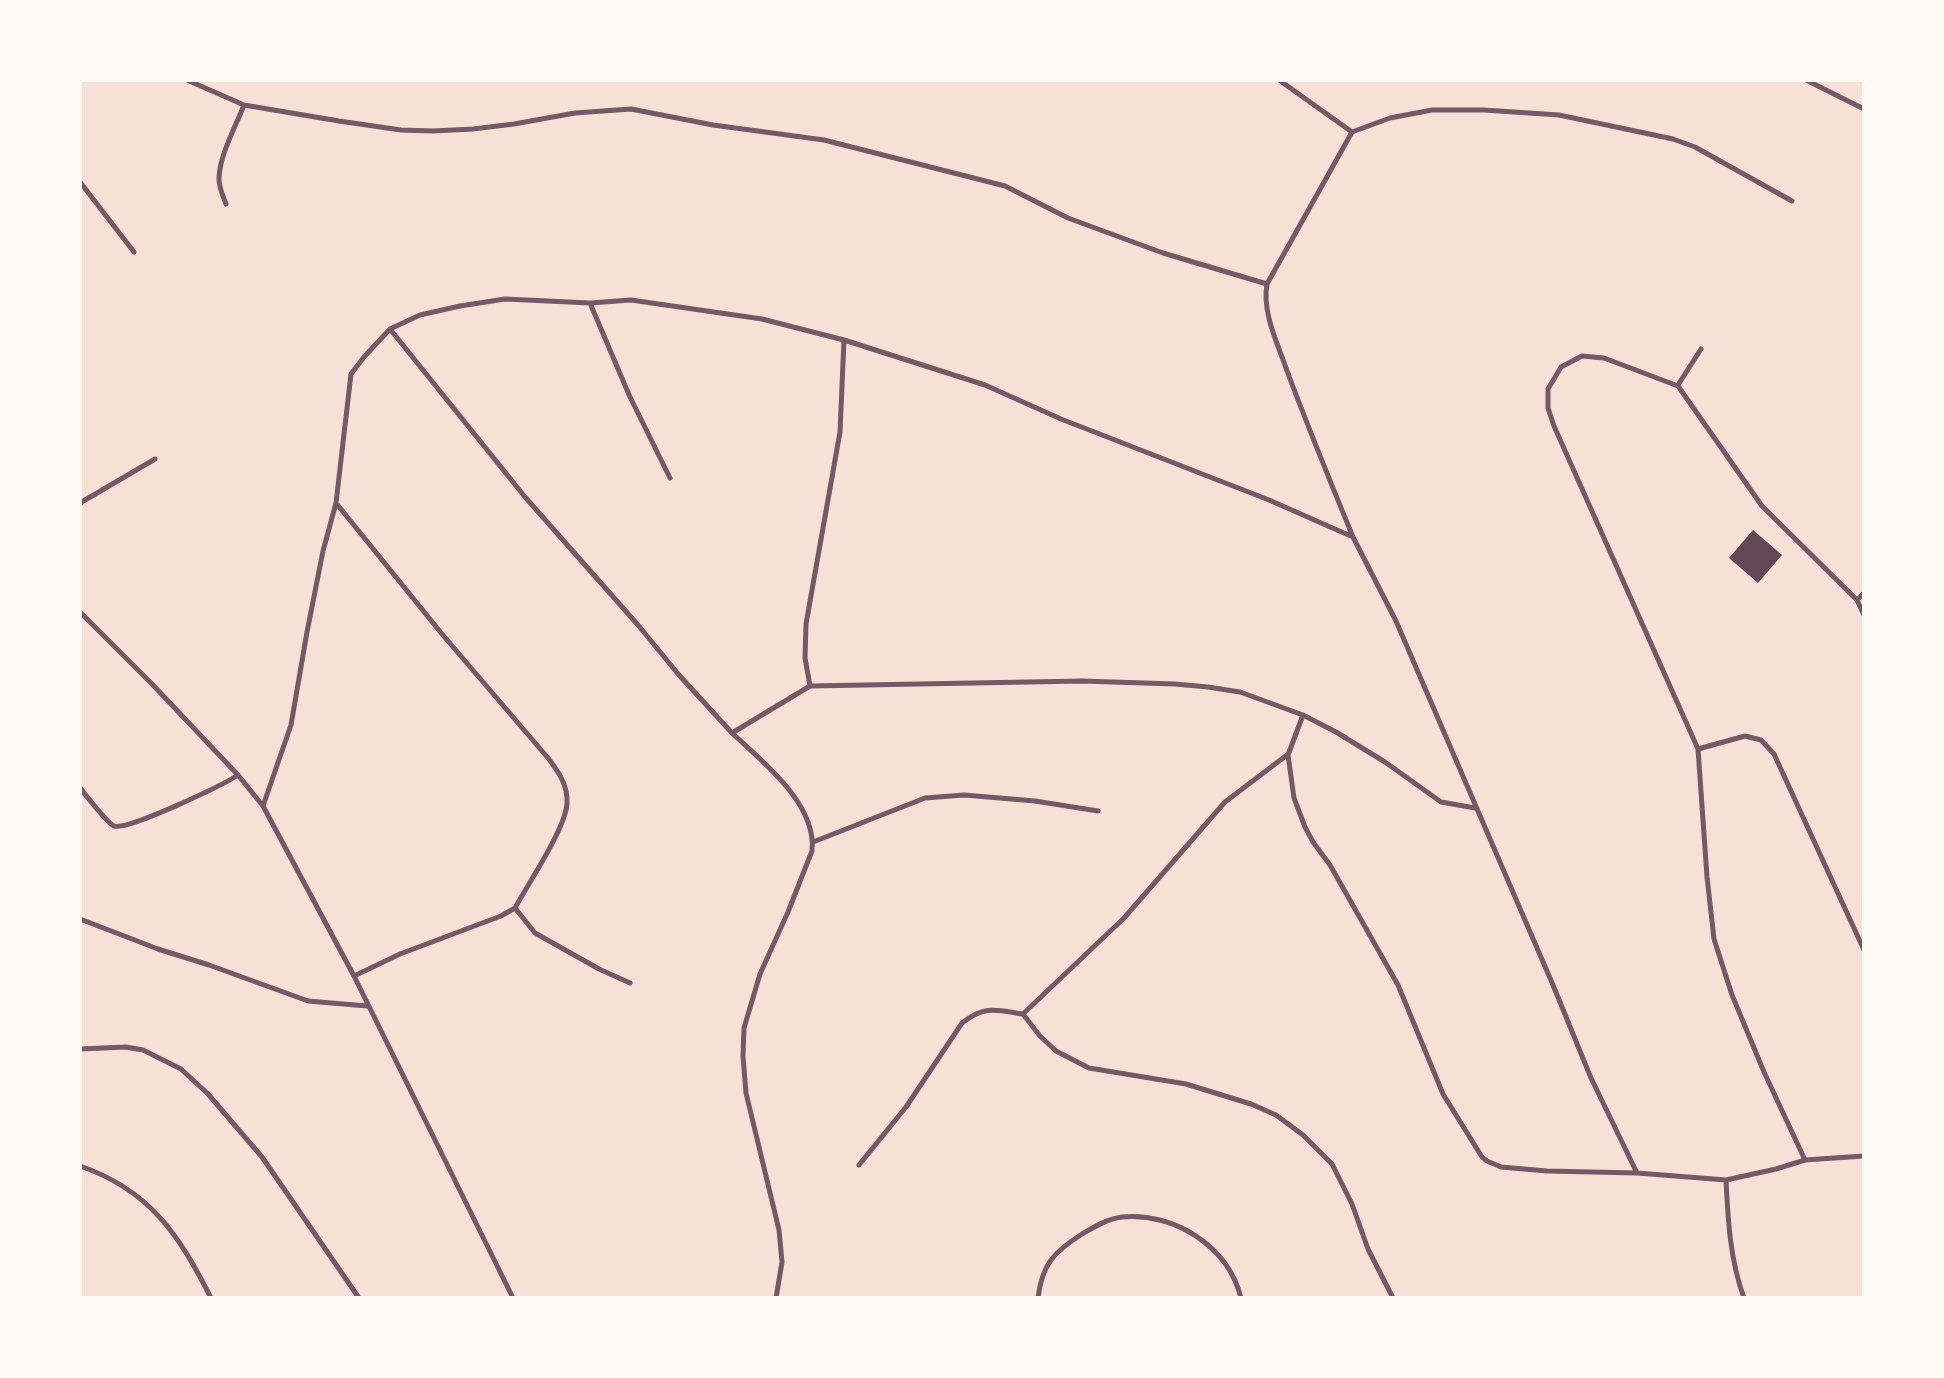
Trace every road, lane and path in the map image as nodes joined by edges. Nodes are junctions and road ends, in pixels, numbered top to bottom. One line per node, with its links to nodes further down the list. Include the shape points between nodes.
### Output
1 (187, 80): 4 (lane)
2 (1279, 80): 6 (lane)
3 (1806, 80): 5 (lane)
4 (244, 105): 9 (lane, via 219,177); 11 (lane, via 433,131 631,109 824,140 1005,186 1068,218)
5 (1864, 109)
6 (1352, 132): 8 (lane, via 1432,110 1559,115 1695,147); 11 (lane)
7 (80, 182): 10 (lane)
8 (1792, 201)
9 (226, 204)
10 (134, 252)
11 (1267, 284): 21 (lane, via 1266,307 1279,347)
12 (590, 303): 13 (lane, via 505,299 420,315); 14 (lane, via 631,300 708,310); 18 (lane)
13 (390, 329): 20 (lane, via 351,374); 28 (lane, via 525,497)
14 (844, 340): 21 (lane, via 985,385); 26 (lane, via 840,432 806,624)
15 (1701, 349): 16 (lane)
16 (1678, 386): 23 (lane, via 1762,506); 29 (lane, via 1604,358 1582,356 1561,367 1548,389 1548,408)
17 (155, 459): 19 (lane)
18 (670, 478)
19 (80, 503)
20 (336, 503): 33 (lane, via 291,725); 37 (lane, via 560,774 567,803 562,823)
21 (1353, 537): 34 (lane, via 1396,621)
22 (1864, 593): 23 (lane)
23 (1857, 600): 25 (lane)
24 (80, 612): 31 (lane)
25 (1864, 615)
26 (810, 686): 27 (lane, via 1175,684 1240,692); 28 (lane)
27 (1303, 715): 30 (lane); 34 (lane, via 1441,802)
28 (732, 733): 36 (lane, via 788,788 805,813)
29 (1698, 749): 39 (lane, via 1745,736 1761,740 1774,754); 46 (lane, via 1714,939 1732,995)
30 (1288, 755): 43 (lane, via 1225,802 1124,918); 49 (lane, via 1294,798 1305,827 1398,985 1443,1094 1482,1157 1501,1167)
31 (238, 775): 32 (lane, via 119,826); 33 (lane)
32 (80, 788)
33 (263, 806): 40 (lane)
34 (1476, 808): 49 (lane)
35 (1098, 811): 36 (lane, via 964,795 925,798)
36 (813, 842): 54 (lane, via 744,1028 746,1093 779,1230 782,1262)
37 (515, 908): 40 (lane); 41 (lane, via 535,933)
38 (80, 919): 42 (lane, via 308,1001)
39 (1864, 950)
40 (354, 976): 42 (lane)
41 (630, 983)
42 (368, 1006): 53 (lane)
43 (1023, 1014): 47 (lane, via 988,1010 962,1023); 57 (lane, via 1056,1051 1089,1068 1186,1084 1251,1104 1303,1135 1332,1164)
44 (80, 1049): 52 (lane, via 143,1050 181,1069 262,1157)
45 (1864, 1156): 46 (lane)
46 (1805, 1160): 50 (lane)
47 (859, 1165)
48 (80, 1166): 51 (lane, via 147,1203 191,1258)
49 (1637, 1173): 50 (lane)
50 (1726, 1180): 58 (lane, via 1728,1228)
51 (211, 1298)
52 (359, 1298)
53 (513, 1298)
54 (776, 1298)
55 (1038, 1298): 56 (lane, via 1048,1262 1067,1243 1120,1217 1149,1218 1194,1233 1224,1262)
56 (1241, 1298)
57 (1393, 1298)
58 (1744, 1298)

